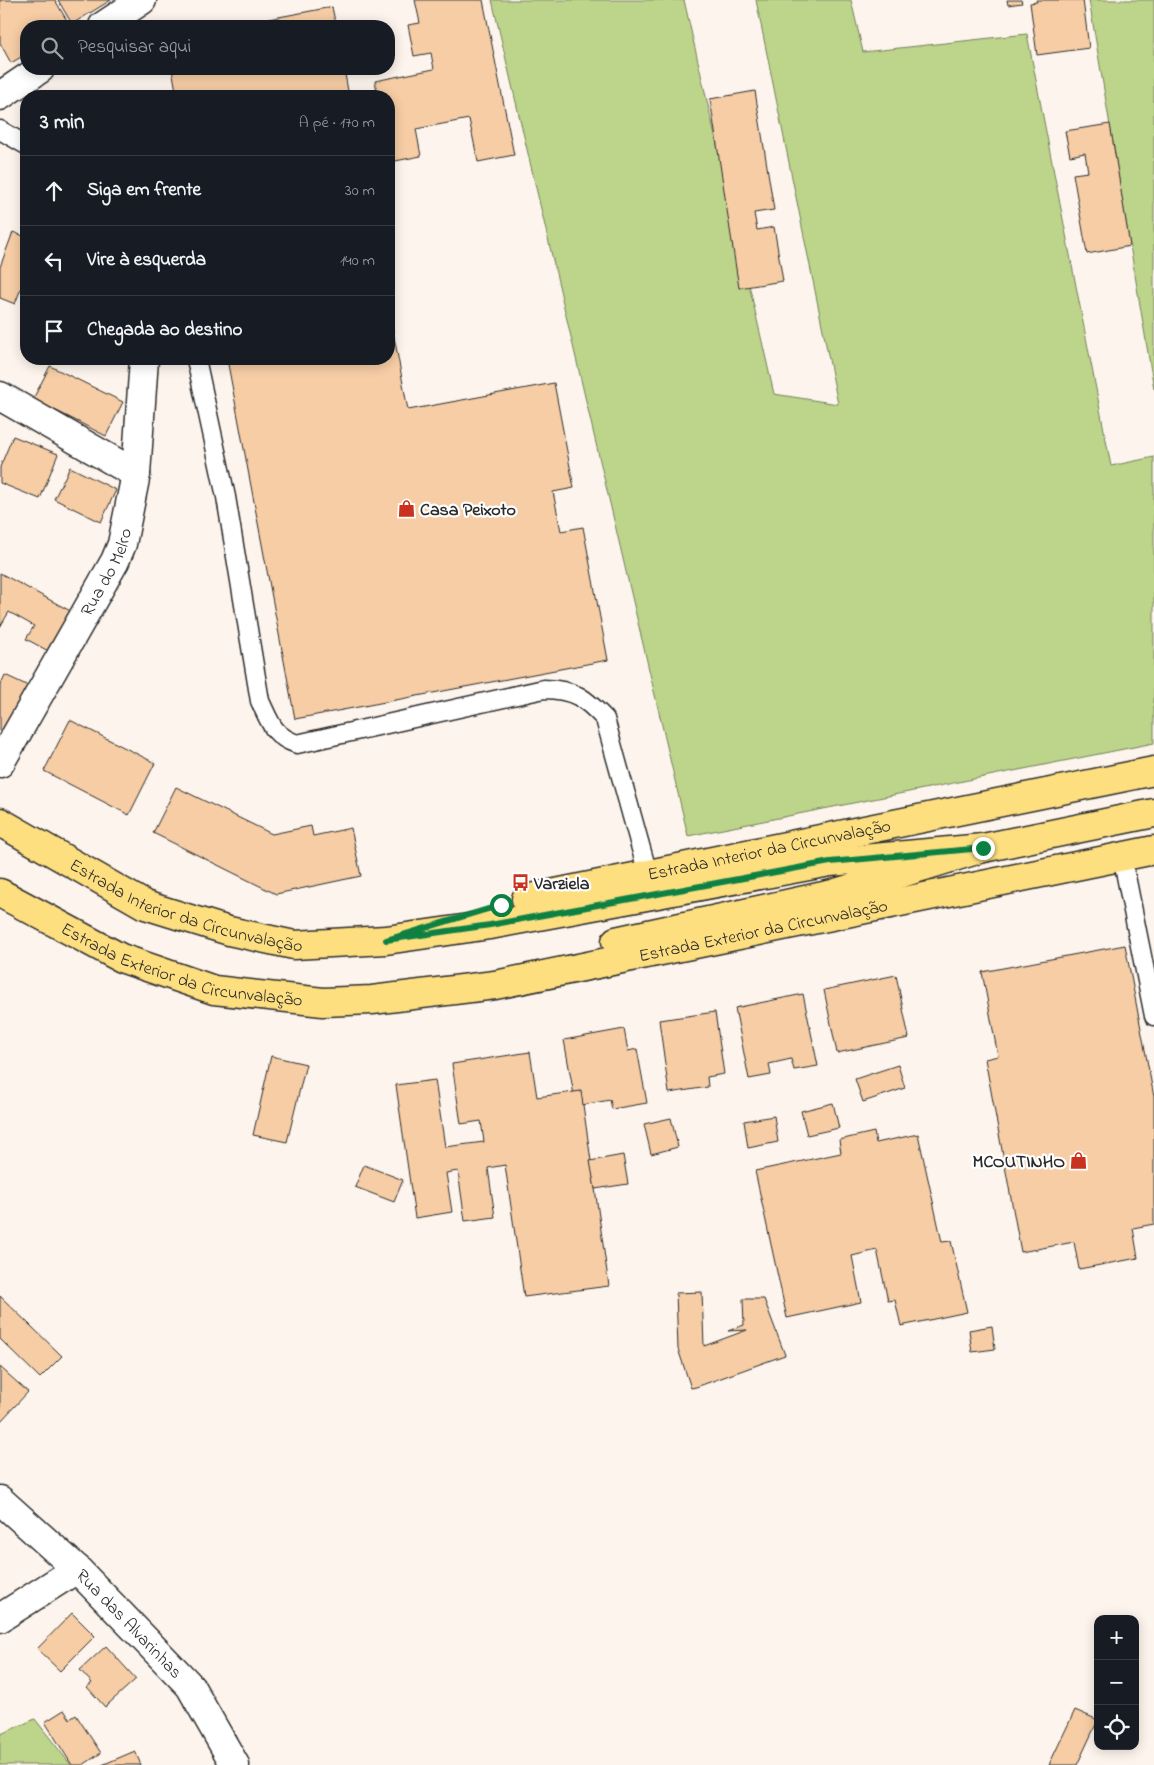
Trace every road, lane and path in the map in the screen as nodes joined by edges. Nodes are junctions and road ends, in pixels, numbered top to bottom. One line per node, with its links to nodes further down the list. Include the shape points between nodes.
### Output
1 (142, 0): 2 (street)
2 (112, 20)
3 (31, 75): 4 (street)
4 (0, 96)
5 (0, 130): 6 (lane)
6 (20, 142)
7 (144, 365): 10 (street, Rua do Melro)
8 (197, 365): 18 (lane, via 226,497 260,701 275,731 297,744 544,689 564,690 586,700 605,719)
9 (0, 396): 10 (street)
10 (136, 474): 11 (street, Rua do Melro, via 116,561)
11 (0, 763)
12 (1154, 771): 18 (main road, Estrada Interior da Circunvalação)
13 (1154, 813): 15 (main road)
14 (0, 822): 20 (main road, Estrada Interior da Circunvalação, via 146,905 228,931 294,945)
15 (983, 848): 20 (main road, Estrada Interior da Circunvalação, via 830,862 490,925); 21 (main road, Estrada Exterior da Circunvalação, via 833,894 489,968)
16 (1154, 850): 17 (main road, Estrada Exterior da Circunvalação)
17 (1122, 856): 21 (main road, Estrada Exterior da Circunvalação, via 495,985); 22 (lane)
18 (648, 874): 20 (main road, Estrada Interior da Circunvalação, via 501,905)
19 (0, 893): 21 (main road, Estrada Exterior da Circunvalação, via 121,958 214,990 323,1002)
20 (386, 940)
21 (372, 1000)
22 (1154, 1016)
23 (0, 1500): 24 (street, Rua das Alvarinhas)
24 (77, 1569): 25 (street); 26 (street, Rua das Alvarinhas, via 190,1686)
25 (0, 1618)
26 (235, 1765)

